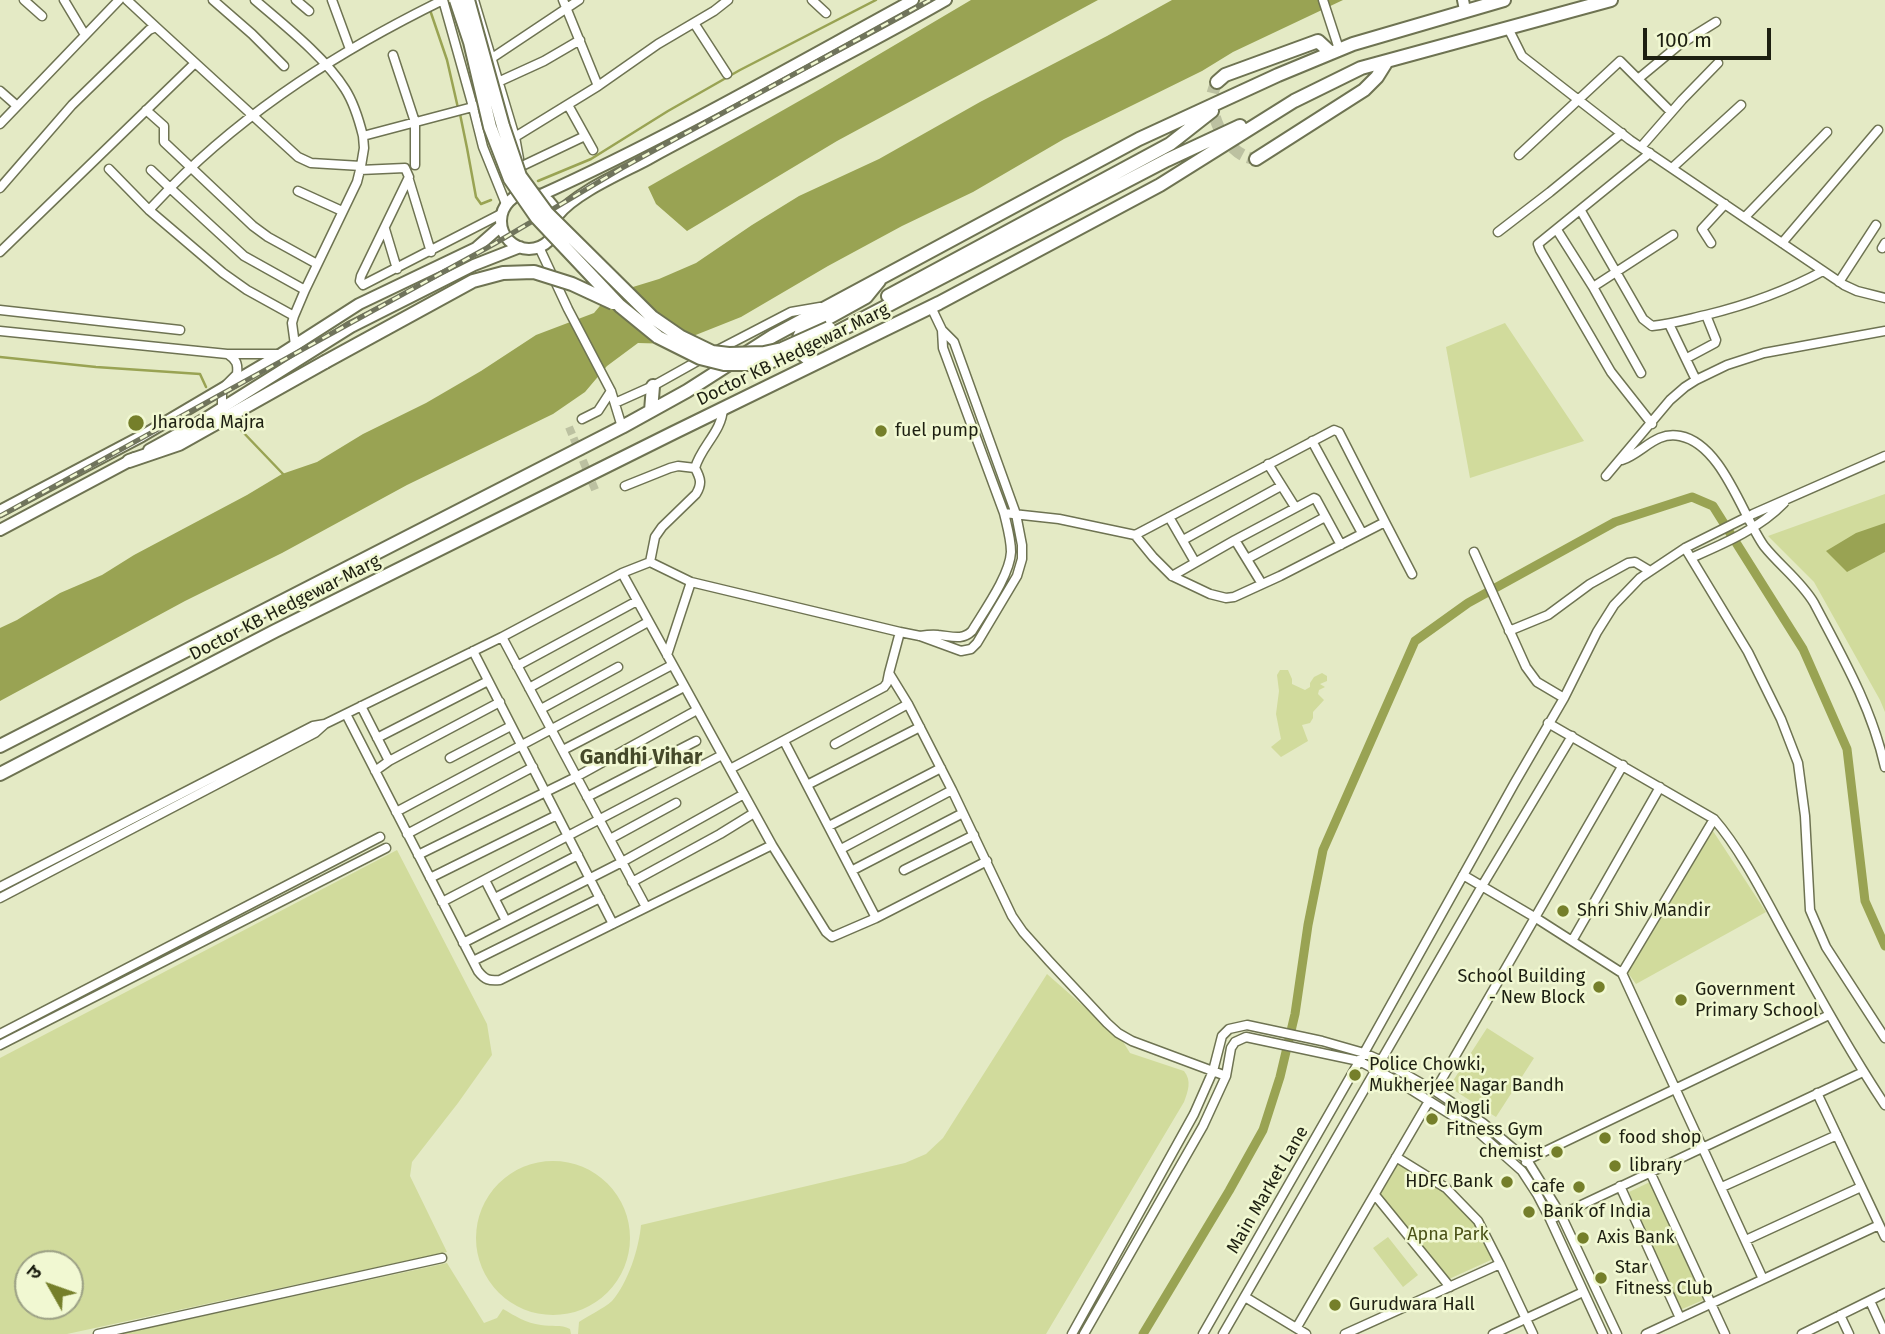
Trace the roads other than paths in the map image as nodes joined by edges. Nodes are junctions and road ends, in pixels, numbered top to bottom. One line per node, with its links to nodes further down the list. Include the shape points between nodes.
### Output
1 (24, 0): 25 (street)
2 (64, 0): 30 (street)
3 (119, 0): 30 (street)
4 (127, 0): 28 (street)
5 (213, 0): 40 (street)
6 (255, 0): 39 (street)
7 (296, 0): 23 (street)
8 (332, 0): 32 (street)
9 (456, 0): 112 (highway, bridge, via 490,127 510,179 537,218)
10 (468, 0): 73 (highway, bridge, via 520,176 548,214 652,317 712,352 738,355 782,349)
11 (474, 0): 35 (street)
12 (579, 0): 21 (street)
13 (728, 0): 27 (street)
14 (812, 0): 24 (street)
15 (913, 0): 83 (main road, via 683,125)
16 (946, 0): 89 (main road, via 593,189)
17 (1322, 0): 33 (street)
18 (1504, 0): 22 (highway, Doctor KB Hedgewar Marg)
19 (1611, 0): 29 (highway, Doctor KB Hedgewar Marg)
20 (437, 3): 32 (street); 54 (street)
21 (565, 4): 31 (street); 35 (street)
22 (1464, 5): 33 (highway, Doctor KB Hedgewar Marg)
23 (309, 11)
24 (826, 13)
25 (42, 16)
26 (1716, 22): 42 (street)
27 (694, 23): 41 (street); 45 (street)
28 (156, 27): 38 (street); 80 (street, via 72,105)
29 (1508, 28): 36 (highway, Doctor KB Hedgewar Marg); 49 (street, via 1522,56)
30 (85, 35): 52 (street)
31 (580, 40): 43 (street); 45 (street)
32 (350, 49): 39 (street)
33 (1335, 51): 44 (highway, via 1318,41); 47 (highway, Doctor KB Hedgewar Marg)
34 (393, 55): 58 (street)
35 (492, 58): 43 (street)
36 (1388, 61): 50 (highway, Doctor KB Hedgewar Marg, via 1361,68); 70 (highway, via 1364,90)
37 (1718, 63): 56 (street)
38 (194, 64): 55 (street); 57 (street)
39 (326, 65): 57 (street); 63 (street, via 347,92)
40 (284, 66)
41 (727, 74)
42 (1638, 79): 49 (street, via 1620,61); 56 (street)
43 (498, 82): 48 (street)
44 (1217, 82)
45 (598, 86): 53 (street)
46 (0, 91): 52 (street)
47 (1230, 97): 73 (highway); 106 (highway, Doctor KB Hedgewar Marg, via 1139,139)
48 (503, 99): 54 (street); 65 (street)
49 (1579, 100): 62 (street); 69 (street)
50 (1294, 101): 73 (highway); 113 (highway, Doctor KB Hedgewar Marg, via 1160,185)
51 (1741, 104): 76 (street)
52 (16, 105): 59 (street)
53 (568, 105): 64 (street); 65 (street)
54 (469, 108): 58 (street); 88 (street)
55 (146, 110): 74 (street, via 164,126 164,142); 101 (street)
56 (1671, 112): 66 (street)
57 (253, 115): 74 (street); 75 (street, via 304,160)
58 (415, 122): 63 (street); 71 (street)
59 (0, 124)
60 (1878, 130): 97 (street)
61 (1827, 132): 90 (street)
62 (1622, 133): 66 (street); 94 (street)
63 (363, 136): 75 (street)
64 (585, 136): 67 (street); 72 (street)
65 (515, 137): 72 (street)
66 (1641, 147): 68 (street)
67 (593, 150)
68 (1650, 153): 76 (street); 87 (street)
69 (1519, 155)
70 (1256, 159)
71 (415, 165)
72 (522, 166): 83 (street)
73 (1143, 166): 112 (highway, bridge, via 814,344 772,361 724,364 700,358 658,337)
74 (190, 168): 81 (street); 102 (street, via 259,231)
75 (360, 168): 79 (street, via 405,168); 86 (street)
76 (1672, 168): 84 (street)
77 (109, 169): 85 (street)
78 (151, 170): 81 (street)
79 (409, 180): 92 (street); 100 (street)
80 (0, 188)
81 (170, 188): 85 (street); 109 (street, via 244,256)
82 (298, 191): 86 (street)
83 (538, 194): 88 (main road, via 514,196); 89 (main road, via 554,205)
84 (1725, 204): 90 (street); 96 (street, via 1702,229)
85 (149, 210): 116 (street, via 234,282)
86 (342, 211): 102 (street)
87 (1581, 211): 93 (street); 105 (street)
88 (503, 215): 98 (main road, via 505,236); 100 (street); 122 (main road, via 476,248 359,304)
89 (558, 215): 99 (main road, via 553,237)
90 (1745, 217): 97 (street)
91 (1876, 225): 107 (street)
92 (385, 229): 103 (street); 103 (street, via 361,284)
93 (1557, 230): 108 (street); 137 (street, via 1538,244 1540,250 1611,372)
94 (1497, 232)
95 (1673, 235): 105 (street)
96 (1711, 243)
97 (1782, 243): 104 (street)
98 (520, 247): 99 (main road); 133 (main road, via 351,327)
99 (539, 247): 131 (street)
100 (431, 251): 103 (street)
101 (0, 252)
102 (317, 264): 109 (street)
103 (397, 269)
104 (1823, 271): 107 (street); 115 (street, via 1793,287)
105 (1618, 273): 108 (street); 117 (street, via 1647,323)
106 (884, 275): 111 (highway, Doctor KB Hedgewar Marg); 126 (highway, via 866,297 801,333 797,340 802,355)
107 (1839, 282): 110 (street)
108 (1593, 288): 127 (street)
109 (305, 289): 116 (street)
110 (1885, 298)
111 (830, 305): 129 (street, via 791,312); 135 (highway, Doctor KB Hedgewar Marg)
112 (620, 306): 142 (highway, bridge, via 534,272 472,281 179,444)
113 (931, 307): 119 (street); 126 (highway, Doctor KB Hedgewar Marg)
114 (0, 310): 118 (street)
115 (1706, 315): 117 (street); 125 (street, via 1715,343)
116 (294, 316): 122 (street)
117 (1669, 324): 125 (street)
118 (180, 330)
119 (942, 330): 151 (street, via 943,348); 152 (street, via 954,342)
120 (0, 331): 123 (street)
121 (1885, 331): 128 (street, via 1765,353)
122 (295, 345): 124 (main road)
123 (227, 354): 124 (street); 130 (street, via 235,358 237,374)
124 (281, 354): 130 (main road)
125 (1687, 358): 128 (street)
126 (817, 362): 134 (highway, Doctor KB Hedgewar Marg)
127 (1641, 373)
128 (1696, 380): 137 (street, via 1670,400)
129 (653, 386): 132 (street); 135 (highway)
130 (222, 389): 133 (street); 150 (main road)
131 (611, 391): 132 (street); 136 (street, via 598,411)
132 (615, 403): 138 (street)
133 (222, 408): 142 (main road)
134 (723, 408): 144 (street, via 722,422); 220 (highway, Doctor KB Hedgewar Marg)
135 (651, 411): 138 (highway, Doctor KB Hedgewar Marg)
136 (582, 419)
137 (1652, 424): 141 (street)
138 (622, 427): 209 (highway, Doctor KB Hedgewar Marg)
139 (1312, 441): 143 (street); 156 (street, via 1339,432); 159 (street)
140 (1885, 456): 148 (street, Main Market Lane)
141 (1622, 460): 145 (street); 155 (street, via 1658,438 1681,436 1692,441 1721,468)
142 (129, 461): 157 (main road)
143 (1268, 464): 147 (street); 153 (street)
144 (695, 468): 146 (street, via 670,468); 168 (street, via 700,488 655,537)
145 (1606, 476)
146 (625, 486)
147 (1281, 486): 149 (street); 161 (street)
148 (1786, 500): 155 (street, Main Market Lane); 158 (street)
149 (1295, 507): 154 (street, via 1314,498); 162 (street)
150 (0, 511)
151 (1004, 513): 152 (street); 180 (street, via 1010,537 1008,569 972,631 964,637)
152 (1016, 514): 160 (street); 180 (street, via 1023,545 1017,576 977,643 961,651)
153 (1169, 517): 160 (street); 161 (street)
154 (1325, 517): 163 (street); 167 (street)
155 (1747, 517): 158 (street); 164 (street, Main Market Lane)
156 (1385, 522): 159 (street); 172 (street)
157 (0, 530)
158 (1750, 530): 166 (street); 216 (street, via 1807,590 1862,695)
159 (1362, 533): 163 (street)
160 (1135, 535): 173 (street)
161 (1183, 540): 169 (street)
162 (1235, 540): 167 (street); 169 (street)
163 (1341, 545): 175 (street)
164 (1685, 548): 166 (street); 170 (street, Main Market Lane)
165 (1474, 552): 178 (street)
166 (1691, 558): 274 (street, via 1748,652 1781,719 1798,763 1810,910 1826,947)
167 (1247, 559): 175 (street)
168 (650, 562): 171 (street); 174 (street)
169 (1195, 562): 173 (street)
170 (1650, 571): 178 (street, via 1635,562 1628,564 1590,584 1548,615); 191 (street, Main Market Lane, via 1614,605)
171 (622, 573): 176 (street); 181 (street)
172 (1412, 574)
173 (1172, 576): 175 (street, via 1226,598)
174 (691, 582): 179 (street); 183 (street)
175 (1262, 584)
176 (637, 601): 177 (street); 185 (street)
177 (648, 622): 183 (street); 190 (street)
178 (1508, 629): 191 (street, via 1531,675)
179 (900, 632): 180 (street); 187 (street)
180 (920, 636)
181 (502, 637): 182 (street); 185 (street)
182 (473, 651): 188 (street); 194 (street)
183 (667, 655): 184 (street)
184 (672, 665): 189 (street); 202 (street)
185 (517, 666): 190 (street)
186 (618, 667): 195 (street)
187 (889, 673): 193 (street); 206 (street, via 884,687)
188 (488, 681): 192 (street); 204 (street)
189 (684, 687): 196 (street); 210 (street)
190 (529, 688): 195 (street)
191 (1564, 698): 198 (street, Main Market Lane)
192 (500, 702): 200 (street); 213 (street)
193 (908, 704): 201 (street); 208 (street)
194 (361, 706): 197 (street); 204 (street)
195 (541, 709): 202 (street)
196 (697, 710): 211 (street); 221 (street)
197 (346, 714): 199 (street); 219 (street)
198 (1548, 723): 203 (street); 250 (street, Main Market Lane)
199 (325, 724): 256 (street, via 313,726); 257 (street)
200 (511, 726): 207 (street); 212 (street)
201 (920, 727): 217 (street); 222 (street)
202 (552, 729): 207 (street); 210 (street)
203 (1572, 736): 214 (street); 255 (street)
204 (377, 738): 213 (street)
205 (696, 741): 227 (street)
206 (784, 741): 218 (street); 222 (street)
207 (521, 744): 215 (street); 229 (street)
208 (835, 744)
209 (0, 746)
210 (563, 750): 221 (street)
211 (722, 755): 218 (street); 234 (street)
212 (450, 758)
213 (389, 761): 219 (street)
214 (1623, 765): 223 (street); 263 (street)
215 (533, 767): 225 (street); 236 (street)
216 (1885, 767)
217 (941, 768): 224 (street); 235 (street)
218 (730, 769): 226 (street)
219 (375, 771): 229 (street)
220 (0, 774)
221 (576, 777): 225 (street); 227 (street)
222 (807, 785): 235 (street)
223 (1660, 787): 233 (street); 266 (street)
224 (952, 790): 231 (street); 243 (street)
225 (546, 792): 232 (street); 244 (street)
226 (744, 794): 230 (street); 247 (street)
227 (587, 797): 234 (street)
228 (677, 803): 240 (street)
229 (396, 811): 236 (street)
230 (754, 813): 241 (street); 254 (street)
231 (964, 813): 237 (street); 248 (street)
232 (557, 815): 238 (street); 251 (street)
233 (1714, 819): 269 (street); 270 (street, via 1765,898)
234 (599, 820): 238 (street); 240 (street)
235 (828, 826): 243 (street)
236 (407, 834): 244 (street)
237 (974, 835): 246 (street); 249 (street)
238 (568, 836): 245 (street); 253 (street)
239 (380, 837): 272 (street)
240 (610, 839): 247 (street)
241 (772, 845): 261 (street); 262 (street, via 829,935)
242 (386, 848): 275 (street)
243 (841, 849): 248 (street)
244 (418, 855): 251 (street)
245 (578, 855): 252 (street); 258 (street)
246 (987, 861): 262 (street); 279 (street, via 1023,932 1107,1023 1132,1041)
247 (622, 862): 252 (street); 254 (street)
248 (853, 870): 262 (street)
249 (904, 870)
250 (1463, 875): 255 (street); 276 (street, Main Market Lane)
251 (430, 878): 260 (street)
252 (590, 878): 259 (street); 264 (street)
253 (485, 880): 258 (street); 260 (street)
254 (632, 882): 261 (street)
255 (1482, 886): 263 (street); 277 (street)
256 (0, 887)
257 (0, 898)
258 (495, 898): 264 (street)
259 (600, 898): 265 (street); 268 (street)
260 (442, 902): 267 (street)
261 (646, 907): 265 (street)
262 (876, 918)
263 (1536, 918): 266 (street); 283 (street)
264 (506, 921): 267 (street)
265 (613, 923): 268 (street, via 500,980 483,978)
266 (1572, 941): 269 (street)
267 (463, 943): 268 (street)
268 (473, 961)
269 (1622, 973): 282 (street)
270 (1829, 1015): 280 (street); 282 (street)
271 (1247, 1025): 273 (street); 276 (street, via 1316,1040); 279 (street, via 1229,1029 1222,1036)
272 (0, 1034)
273 (1250, 1038): 276 (street); 281 (street, via 1231,1048)
274 (1885, 1038)
275 (0, 1045)
276 (1362, 1057): 277 (street); 278 (street); 315 (street, Main Market Lane)
277 (1382, 1061): 278 (street); 283 (street)
278 (1377, 1070): 285 (street); 308 (street)
279 (1213, 1071): 281 (street); 318 (street, via 1194,1114)
280 (1863, 1072): 284 (street); 286 (street)
281 (1226, 1076): 319 (street, via 1203,1126)
282 (1676, 1088): 288 (street); 290 (street)
283 (1435, 1091): 290 (street)
284 (1817, 1093): 287 (street); 288 (street)
285 (1429, 1101): 289 (street); 291 (street, via 1477,1131)
286 (1885, 1105)
287 (1837, 1135): 294 (street); 295 (street)
288 (1703, 1147): 292 (street); 294 (street)
289 (1396, 1157): 296 (street); 303 (street, via 1446,1188 1478,1221)
290 (1527, 1160): 291 (street); 297 (street)
291 (1522, 1171): 298 (street)
292 (1650, 1172): 293 (street, via 1638,1183); 310 (street)
293 (1620, 1186): 297 (street); 312 (street)
294 (1722, 1187): 301 (street)
295 (1861, 1187): 299 (street); 301 (street)
296 (1374, 1195): 305 (street); 314 (street)
297 (1560, 1214): 298 (street); 326 (street)
298 (1550, 1219): 306 (street)
299 (1879, 1224): 300 (street); 304 (street)
300 (1885, 1237)
301 (1746, 1240): 304 (street)
302 (442, 1258): 317 (street)
303 (1500, 1264): 305 (street); 313 (street)
304 (1763, 1279): 310 (street)
305 (1450, 1287): 322 (street)
306 (1583, 1292): 313 (street); 325 (street)
307 (1885, 1293): 309 (street)
308 (1245, 1297): 314 (street); 320 (street)
309 (1870, 1301): 311 (street); 330 (street)
310 (1711, 1303): 312 (street); 328 (street)
311 (1840, 1315): 316 (street); 329 (street)
312 (1680, 1318): 327 (street)
313 (1526, 1319): 323 (street); 324 (street)
314 (1297, 1327): 321 (street)
315 (1206, 1330): 320 (street)
316 (1807, 1333)
317 (98, 1334)
318 (1072, 1334)
319 (1084, 1334)
320 (1222, 1334)
321 (1310, 1334)
322 (1345, 1334)
323 (1493, 1334)
324 (1533, 1334)
325 (1603, 1334)
326 (1617, 1334)
327 (1646, 1334)
328 (1725, 1334)
329 (1849, 1334)
330 (1885, 1334)

